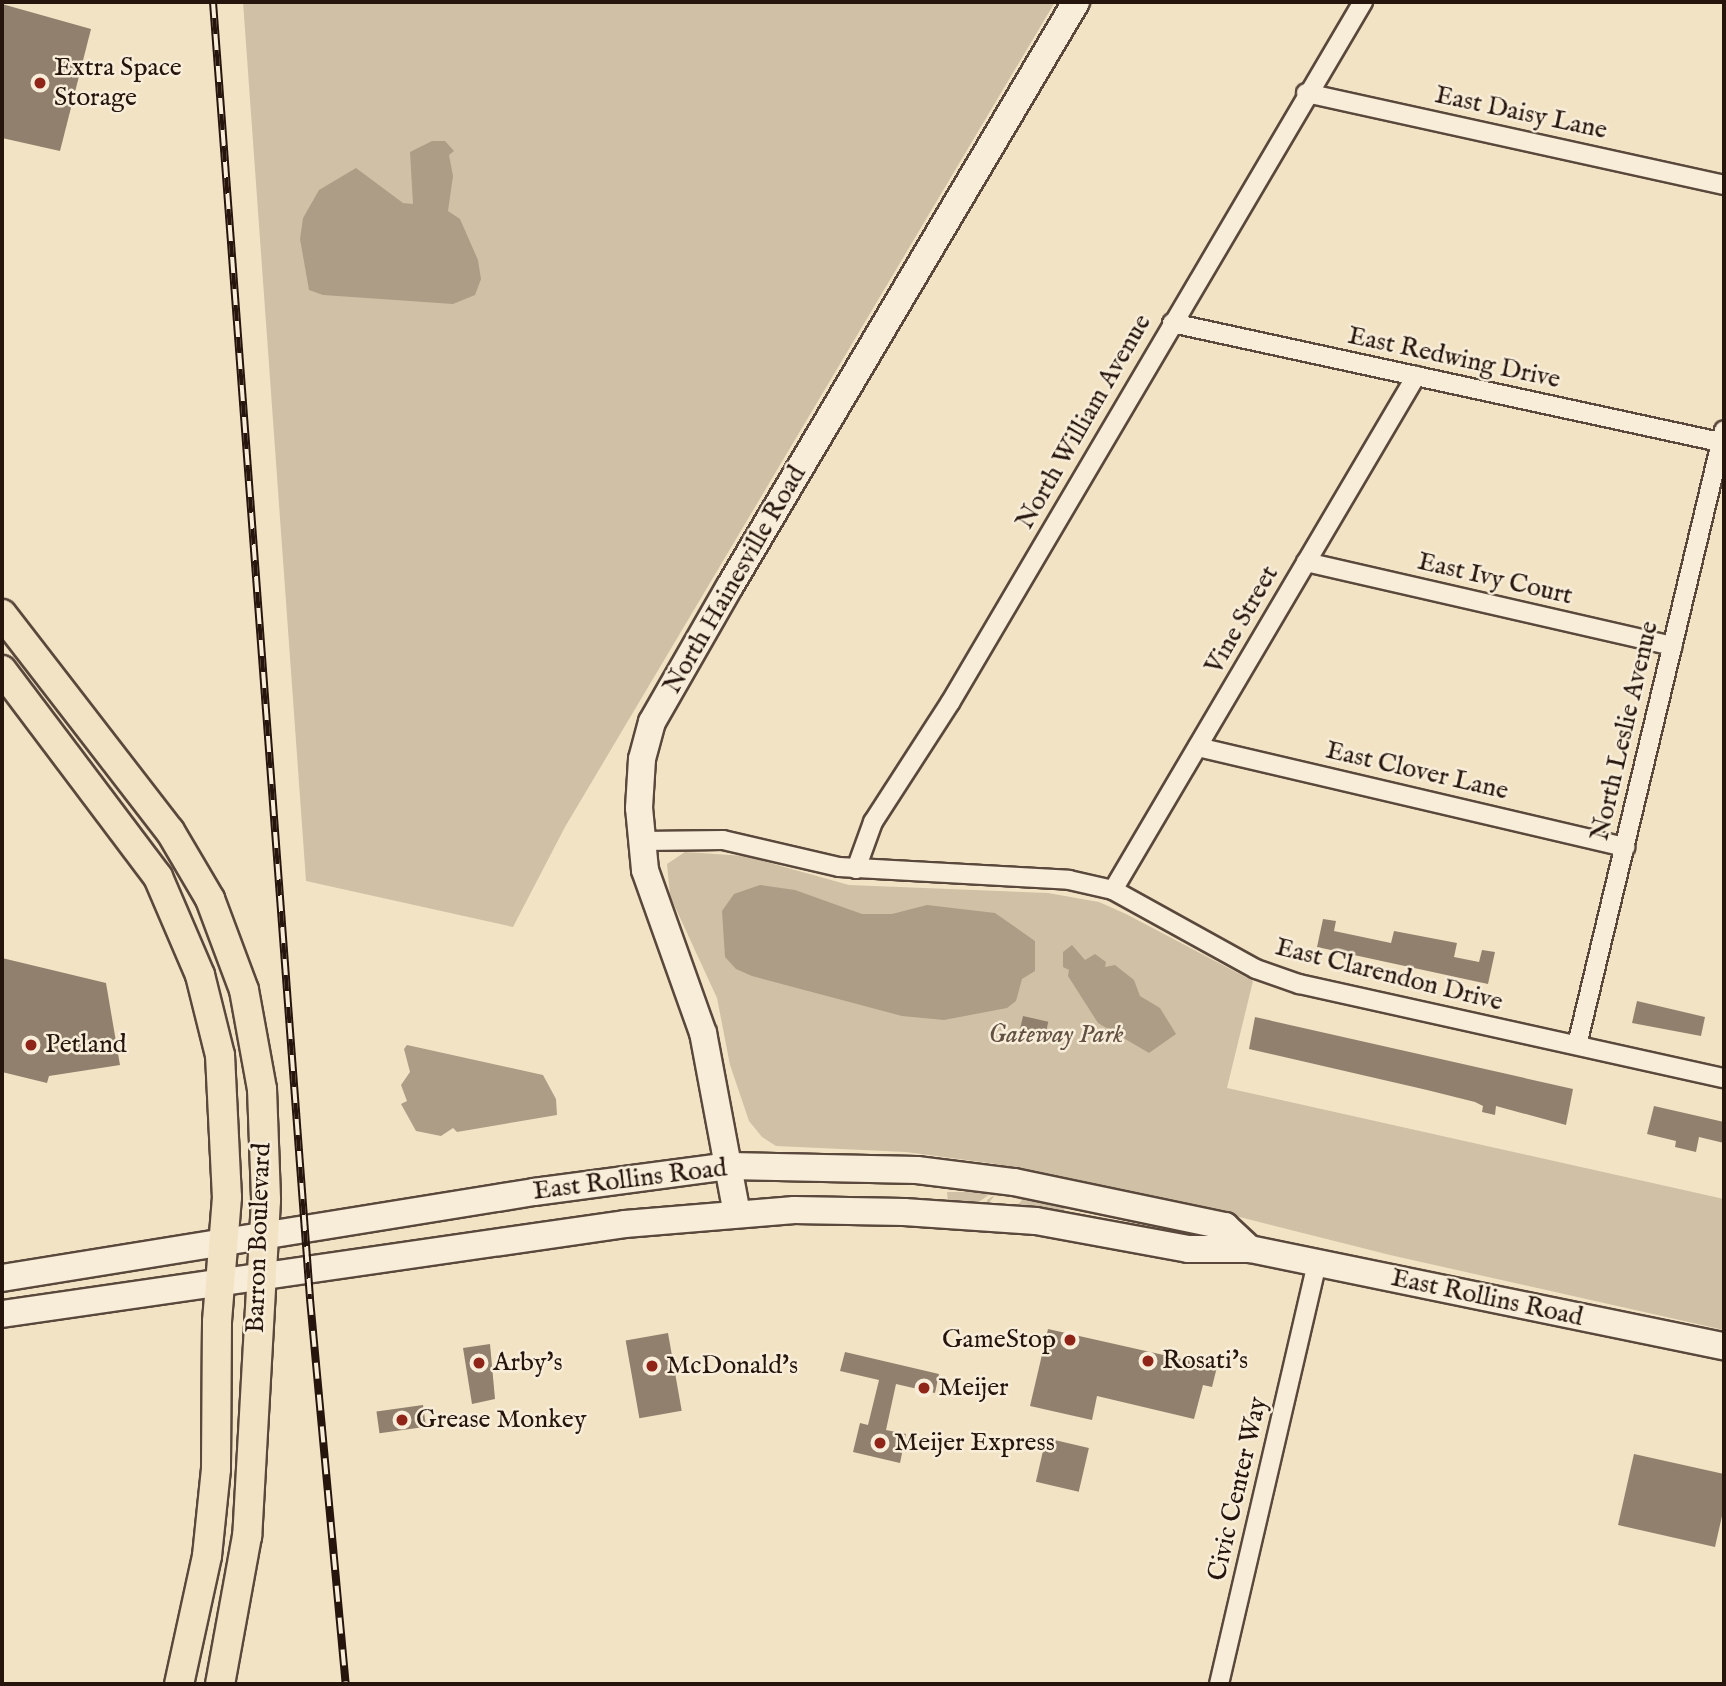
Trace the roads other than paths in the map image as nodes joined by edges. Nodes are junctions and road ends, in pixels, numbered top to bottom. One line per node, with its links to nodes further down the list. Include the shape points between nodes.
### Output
1 (1076, 2): 13 (main road, North Hainesville Road, via 653,722 642,760)
2 (1363, 2): 3 (street, North William Avenue)
3 (1306, 93): 4 (street, East Daisy Lane); 5 (street, North William Avenue)
4 (1724, 185)
5 (1172, 323): 6 (street, East Redwing Drive); 15 (street, North William Avenue, via 950,704 873,822)
6 (1416, 376): 7 (street, East Redwing Drive); 8 (street, Vine Street)
7 (1723, 438): 10 (street, North Leslie Avenue)
8 (1306, 562): 10 (street, East Ivy Court); 12 (street, Vine Street)
9 (2, 614): 21 (main road, Barron Boulevard, via 170,831 222,927 244,990 262,1089)
10 (1673, 646): 14 (street, North Leslie Avenue)
11 (2, 670): 22 (main road, Barron Boulevard, via 150,864 189,946 213,1018 225,1091 227,1197)
12 (1198, 747): 14 (street, East Clover Lane); 16 (street, Vine Street)
13 (643, 841): 15 (street, East Clarendon Drive, via 723,840); 19 (main road, North Hainesville Road, via 645,870 704,1033 717,1121)
14 (1625, 846): 17 (street, North Leslie Avenue)
15 (856, 869): 16 (street, East Clarendon Drive, via 1020,874)
16 (1113, 890): 17 (street, East Clarendon Drive, via 1256,969 1299,984)
17 (1577, 1045): 18 (street, East Clarendon Drive)
18 (1724, 1078)
19 (730, 1166): 20 (main road, North Hainesville Road); 21 (main road, East Rollins Road, via 534,1192); 23 (main road, East Rollins Road, via 917,1170 1014,1181 1225,1226)
20 (737, 1214): 23 (main road, East Rollins Road, via 794,1210 960,1214 1036,1221 1188,1249); 26 (main road, East Rollins Road, via 542,1235)
21 (264, 1237): 22 (main road, East Rollins Road); 26 (main road, Barron Boulevard)
22 (222, 1242): 25 (main road, East Rollins Road); 27 (main road, Barron Boulevard)
23 (1250, 1249): 24 (main road, East Rollins Road)
24 (1317, 1264): 29 (main road, East Rollins Road); 32 (street, Civic Center Way)
25 (2, 1278)
26 (261, 1278): 27 (main road, East Rollins Road); 31 (main road, Barron Boulevard, via 247,1536)
27 (220, 1282): 28 (main road, East Rollins Road); 30 (main road, Barron Boulevard, via 215,1497)
28 (2, 1314)
29 (1724, 1346)
30 (179, 1684)
31 (220, 1684)
32 (1219, 1684)

